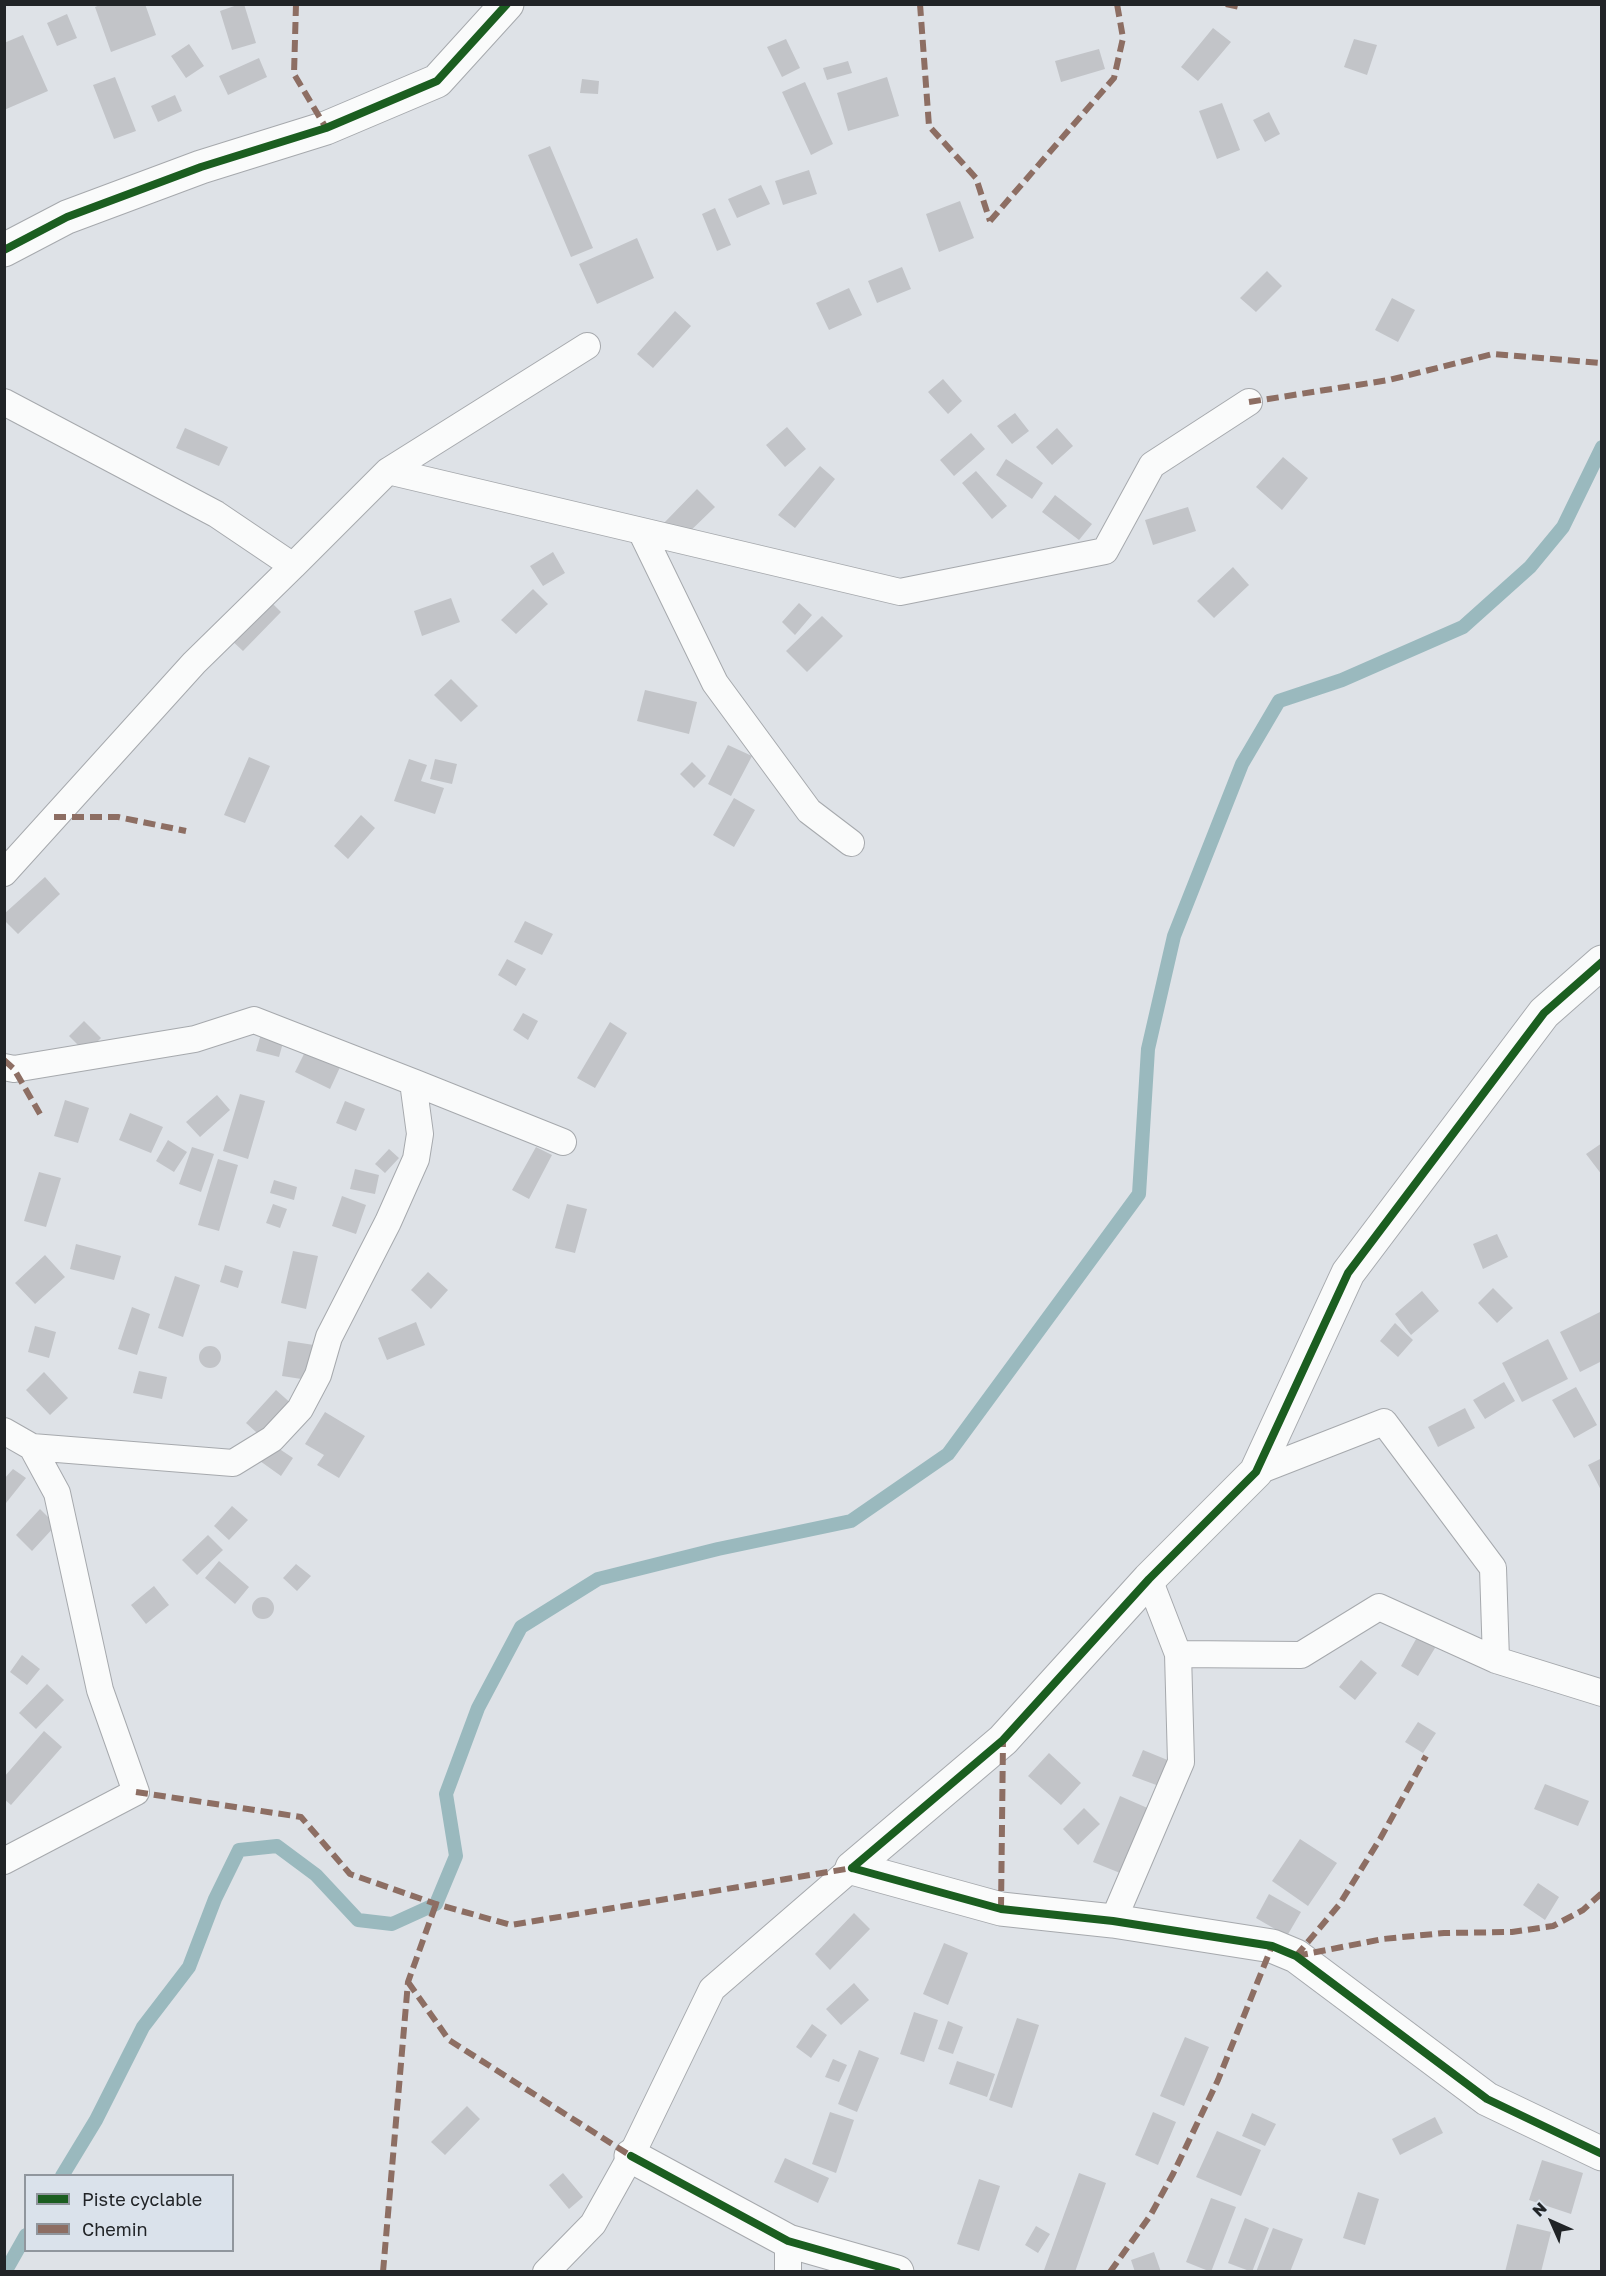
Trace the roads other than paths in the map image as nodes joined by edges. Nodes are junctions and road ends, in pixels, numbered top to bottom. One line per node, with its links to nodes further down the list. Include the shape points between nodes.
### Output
1 (507, 4): 2 (street, via 437,81 326,128 201,167 67,217)
2 (4, 250)
3 (587, 346): 6 (lane)
4 (4, 402): 8 (lane, via 216,514)
5 (1249, 402): 7 (lane, via 1152,465 1105,550 900,592)
6 (388, 471): 7 (lane); 8 (lane)
7 (641, 531): 9 (lane, via 716,683 809,811)
8 (294, 566): 10 (lane, via 194,663)
9 (851, 843)
10 (4, 873)
11 (1602, 962): 17 (street, via 1544,1014 1348,1273)
12 (4, 1066): 13 (lane, via 14,1070 195,1039 254,1020)
13 (413, 1082): 14 (lane); 16 (lane, via 420,1134 416,1159 329,1337 318,1375 300,1409 272,1439 233,1463)
14 (563, 1142)
15 (4, 1431): 16 (lane)
16 (32, 1447): 22 (lane, via 57,1492 100,1690 136,1792)
17 (1256, 1472): 18 (street); 20 (lane, via 1384,1422 1493,1568)
18 (1149, 1579): 19 (lane); 23 (street, via 1003,1740)
19 (1179, 1654): 20 (lane, via 1301,1655 1379,1607); 24 (lane, via 1181,1762)
20 (1496, 1660): 21 (lane)
21 (1602, 1693)
22 (4, 1862)
23 (852, 1868): 24 (street, via 1001,1909); 26 (lane, via 712,1989)
24 (1113, 1921): 25 (street, via 1272,1946 1296,1956 1487,2099)
25 (1602, 2154)
26 (631, 2156): 27 (street); 28 (lane, via 593,2224)
27 (788, 2256): 29 (street)
28 (546, 2271)
29 (897, 2271)

